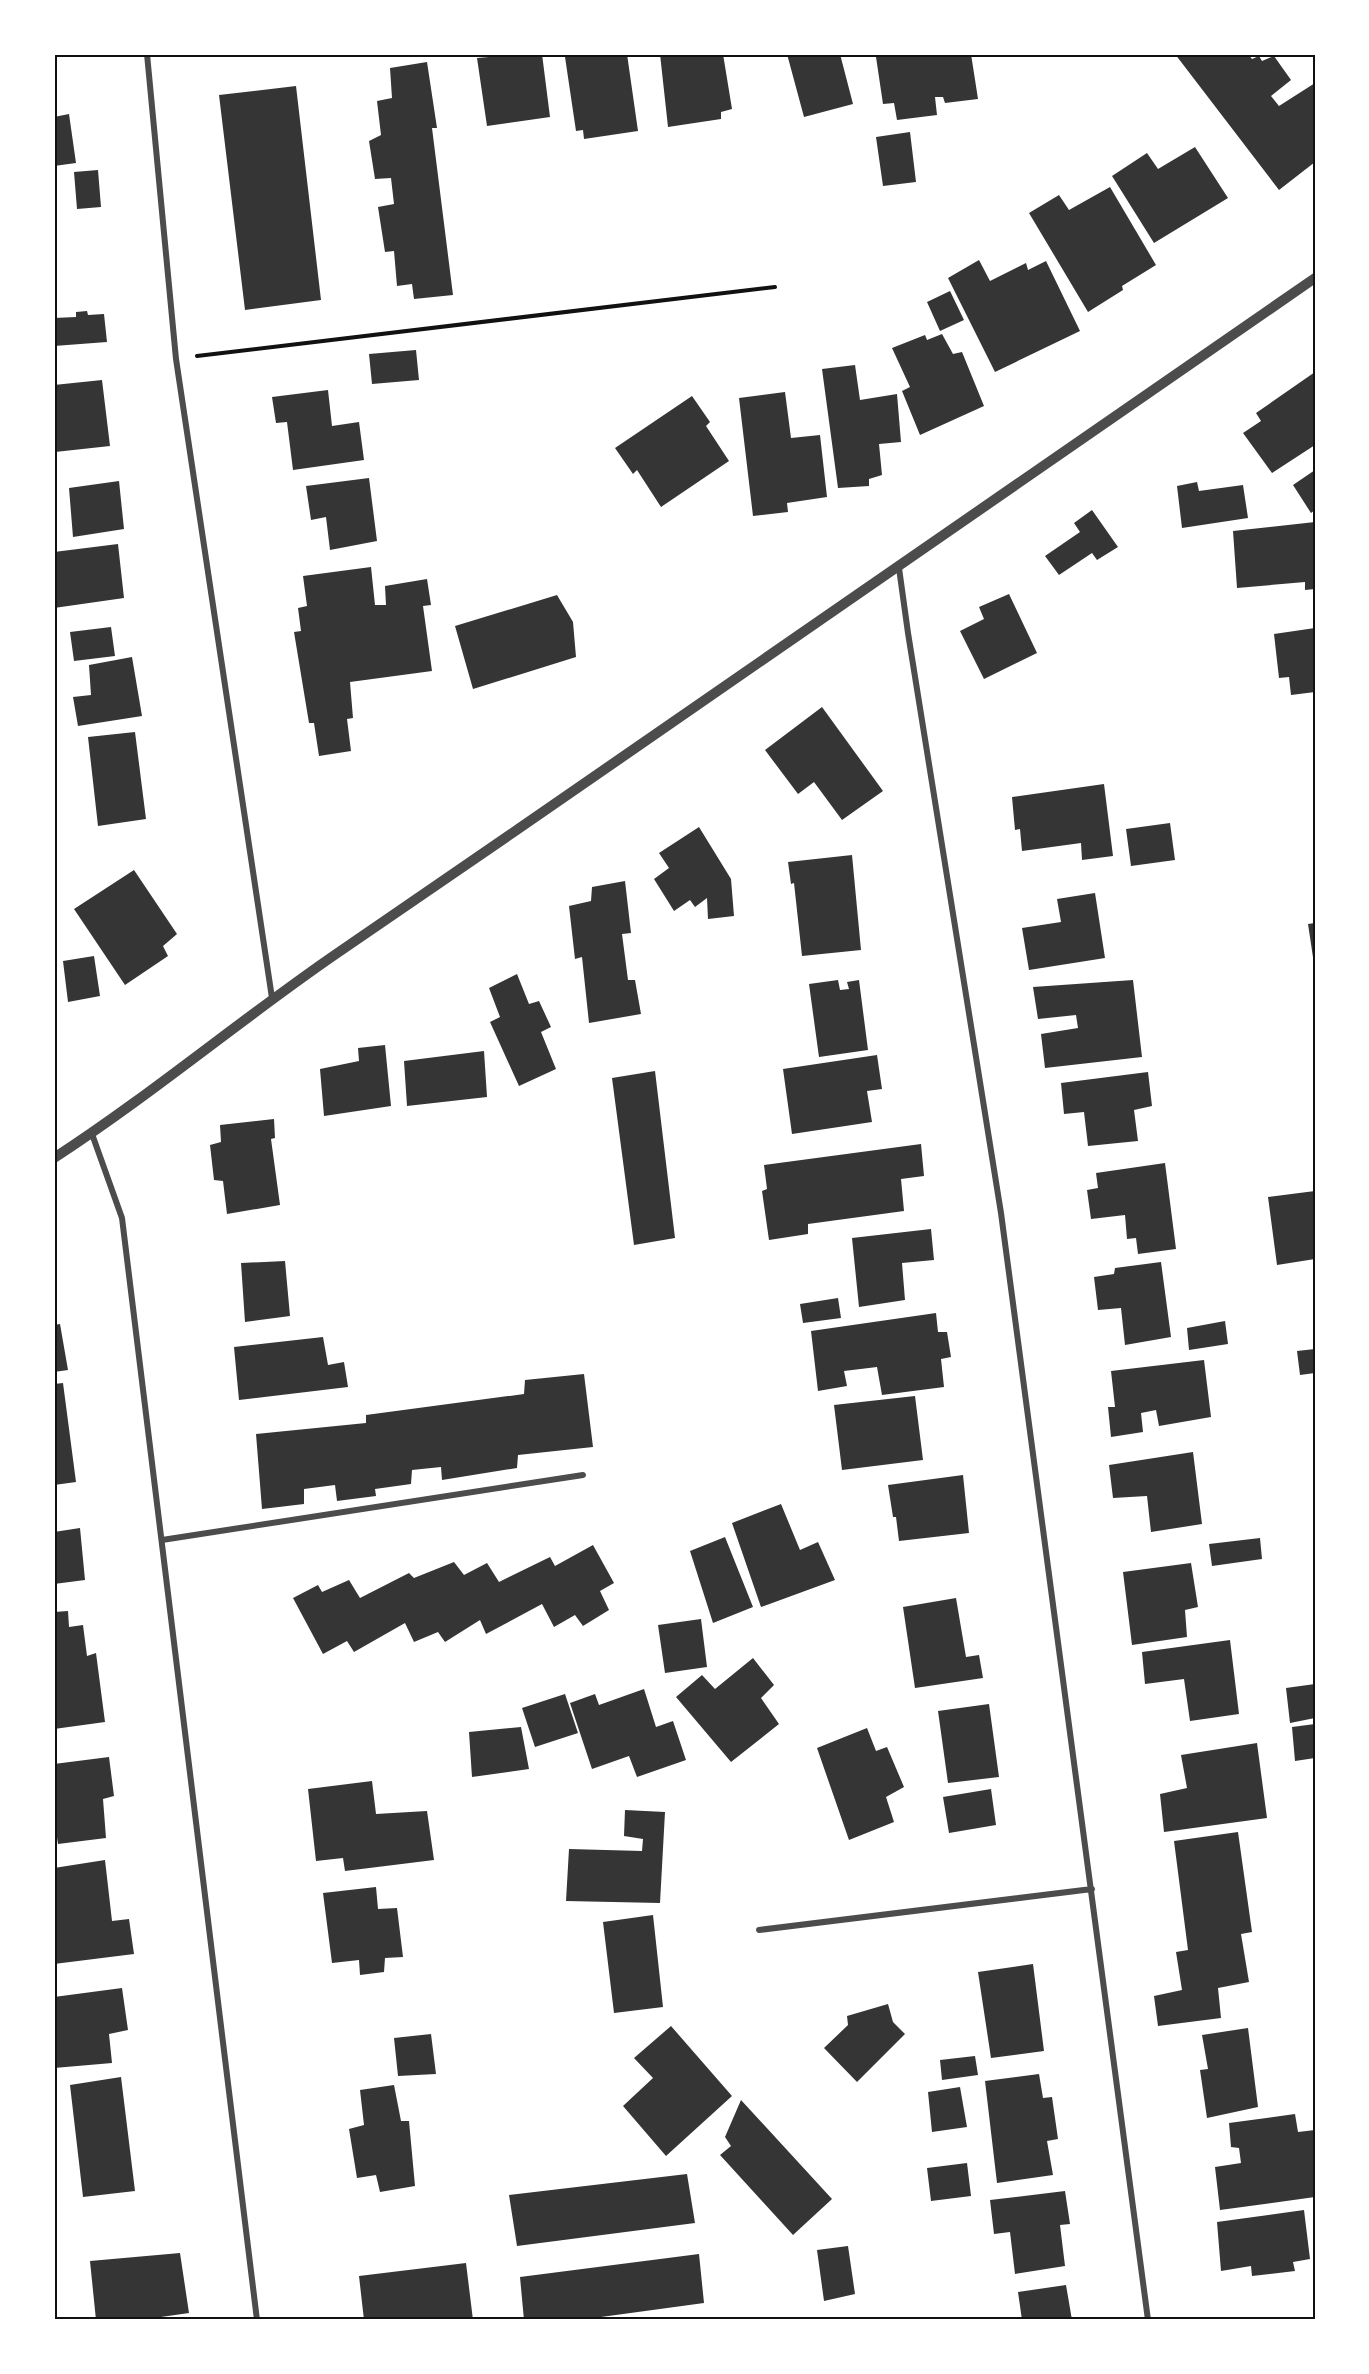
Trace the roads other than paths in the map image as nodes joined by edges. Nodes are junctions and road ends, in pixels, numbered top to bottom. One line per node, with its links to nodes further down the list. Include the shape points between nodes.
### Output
1 (147, 54): 4 (street, via 176,359)
2 (1315, 278): 3 (street)
3 (899, 568): 4 (street); 9 (street, via 1001,1213)
4 (272, 998): 5 (street)
5 (92, 1134): 6 (street); 8 (street, via 122,1218)
6 (54, 1158)
7 (583, 1475): 8 (street)
8 (162, 1540): 11 (street)
9 (1092, 1889): 10 (street); 12 (street)
10 (759, 1930)
11 (257, 2320)
12 (1148, 2320)

